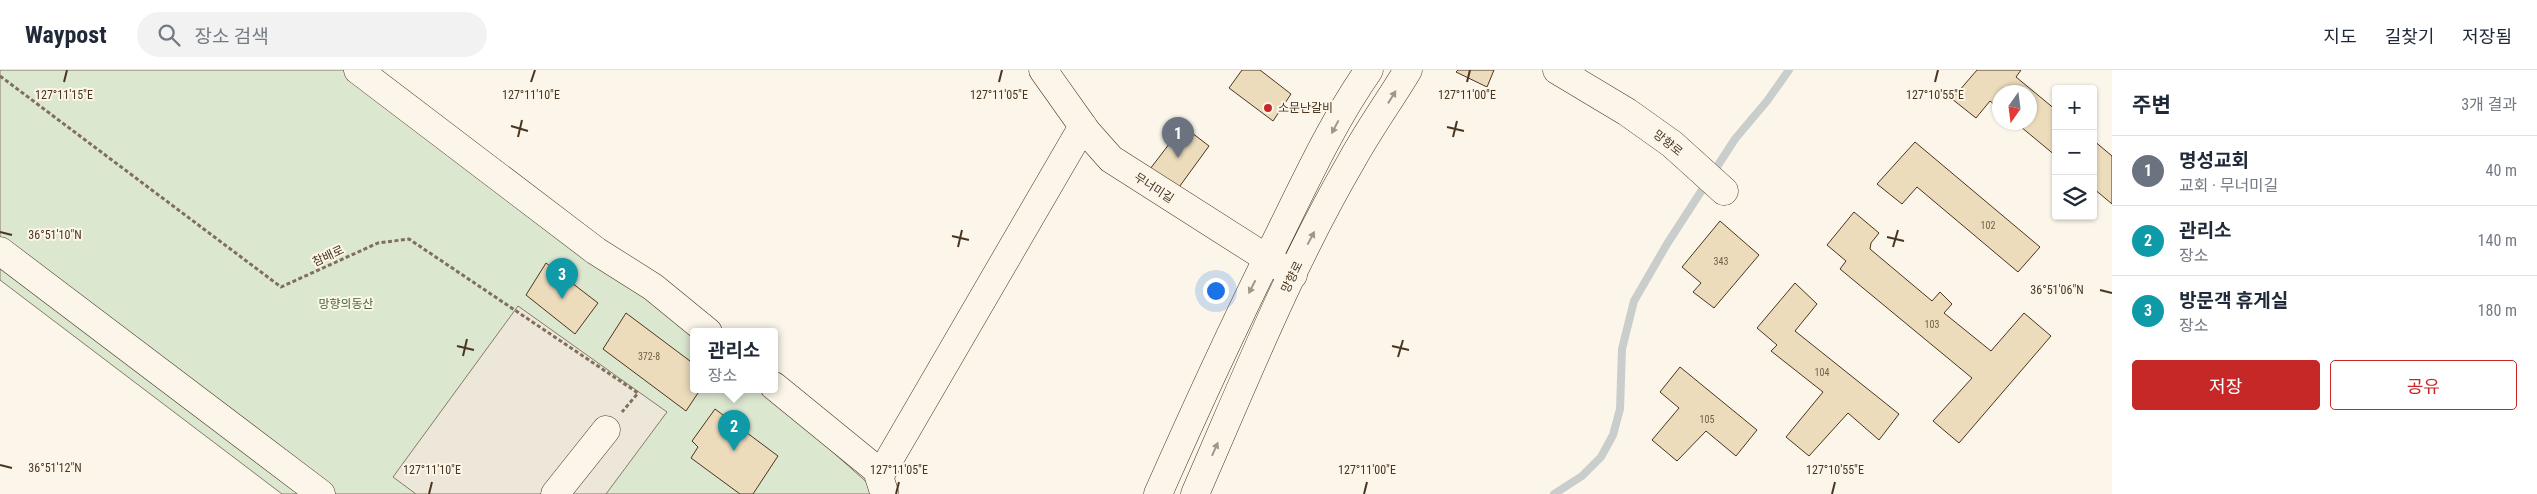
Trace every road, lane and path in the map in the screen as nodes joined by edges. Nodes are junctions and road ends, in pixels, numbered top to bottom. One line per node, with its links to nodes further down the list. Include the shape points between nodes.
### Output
1 (358, 70): 12 (main road, via 596,251 653,287)
2 (1043, 70): 7 (main road, 무너미길)
3 (1369, 70): 10 (main road, one-way to 10, via 1356,88)
4 (1408, 70): 11 (main road, 망향로, one-way to 4, via 1352,160)
5 (1557, 70): 8 (main road, 망향로, via 1627,112 1672,144)
6 (0, 76): 14 (path, 참배로, via 281,287 378,243 408,239 638,394)
7 (1083, 126): 10 (main road, 무너미길, via 1111,159); 15 (main road)
8 (1724, 192)
9 (0, 251): 16 (main road)
10 (1266, 260): 11 (main road, 무너미길); 18 (main road, one-way to 18, via 1235,321)
11 (1293, 275): 19 (main road, 망향로, one-way to 11)
12 (703, 328)
13 (778, 389): 15 (main road, via 877,470)
14 (606, 430): 17 (main road)
15 (883, 486)
16 (321, 494)
17 (555, 494)
18 (1158, 494)
19 (1195, 494)

